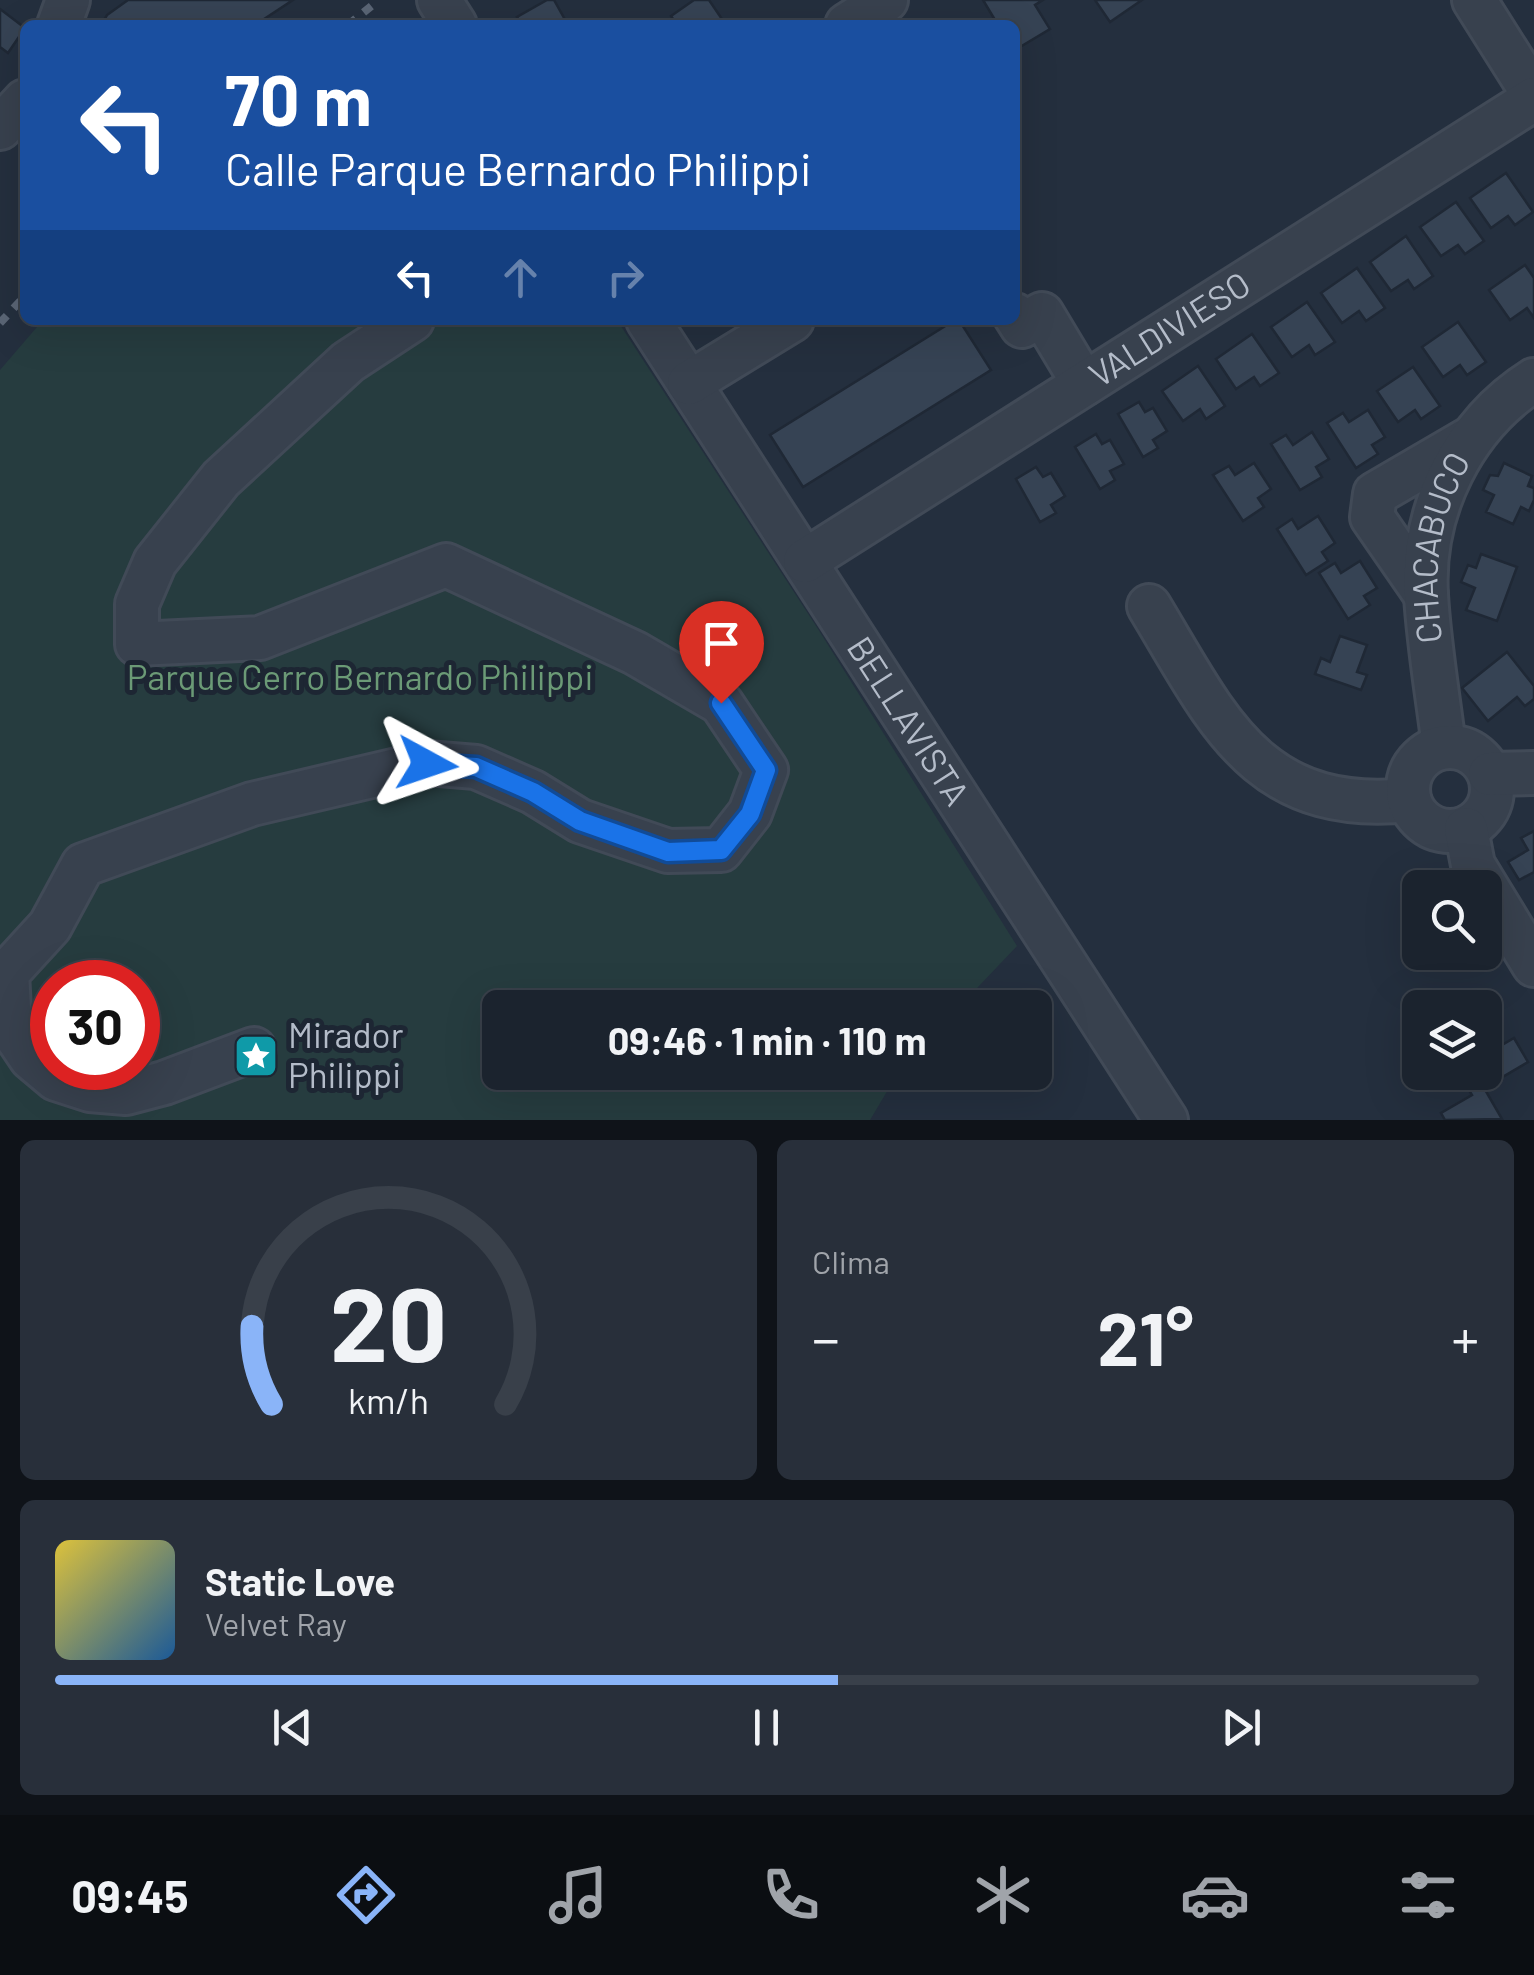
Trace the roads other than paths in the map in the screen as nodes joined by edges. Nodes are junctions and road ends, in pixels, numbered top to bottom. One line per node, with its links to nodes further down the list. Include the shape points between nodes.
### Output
1 (1474, 0): 2 (street)
2 (1534, 97): 11 (street, VALDIVIESO)
3 (20, 106): 4 (street)
4 (0, 128)
5 (1020, 323): 11 (street, via 1042,314)
6 (404, 325): 22 (street, via 348,362 221,479 155,562 138,604 137,644 260,638 446,565 635,653 721,703 766,770 750,814 721,850 668,852 580,821 476,767 427,764 252,804 83,865 50,926 7,973 10,1027 31,1058 56,1079 90,1090 126,1093)
7 (651, 325): 10 (street, BELLAVISTA)
8 (784, 325): 10 (street)
9 (1534, 380): 12 (street, CHACABUCO)
10 (689, 382): 13 (street, BELLAVISTA)
11 (1084, 384): 13 (street, VALDIVIESO)
12 (1472, 437): 14 (street, CHACABUCO, via 1436,513); 14 (street, via 1376,494 1372,517)
13 (805, 561): 23 (street, BELLAVISTA)
14 (1426, 595): 16 (street, CHACABUCO)
15 (1149, 606): 19 (street, via 1231,736 1272,772 1338,799)
16 (1444, 747): 18 (street, via 1466,750); 19 (street, via 1415,766)
17 (1534, 772): 18 (street)
18 (1490, 774): 20 (street, via 1486,812)
19 (1409, 800): 20 (street, via 1438,830)
20 (1466, 828): 21 (street, via 1473,865)
21 (1534, 966)
22 (254, 1049)
23 (1166, 1120)

